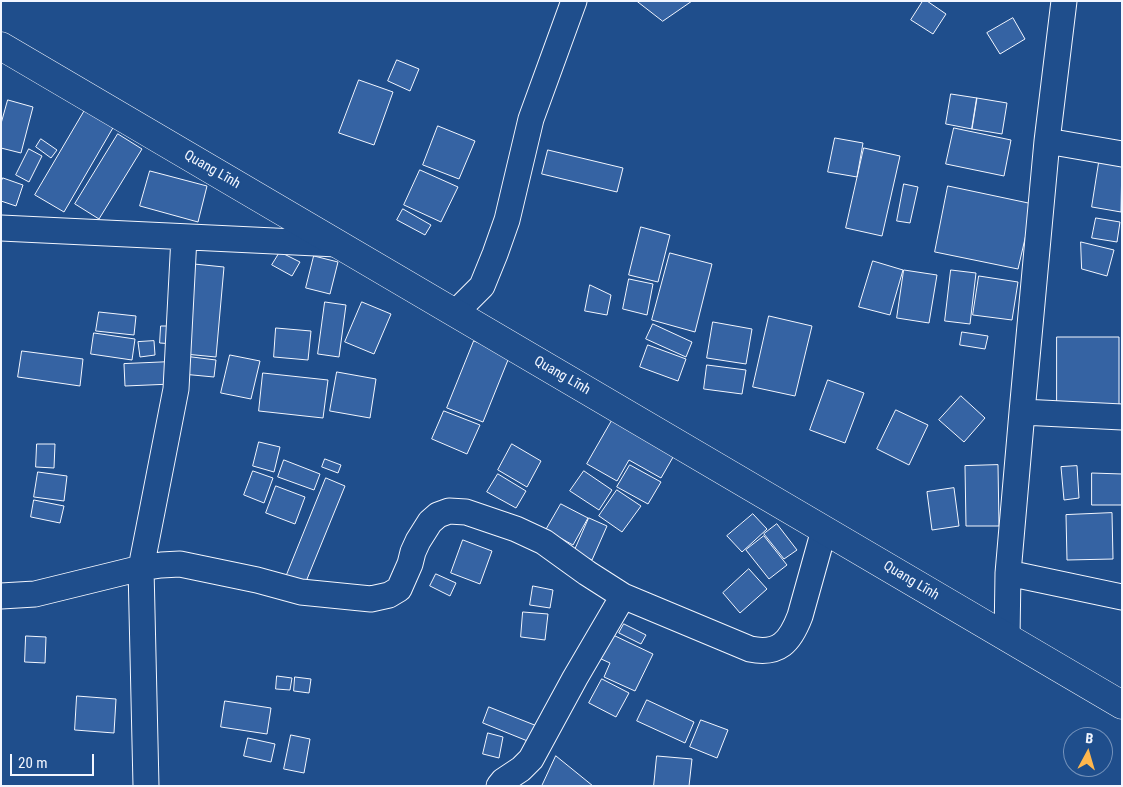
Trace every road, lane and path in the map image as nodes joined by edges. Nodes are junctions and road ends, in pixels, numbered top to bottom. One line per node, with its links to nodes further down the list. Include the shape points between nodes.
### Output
1 (574, 1): 9 (street, via 531,120 507,220 495,254 482,286)
2 (1064, 1): 4 (street)
3 (1, 46): 8 (street, Quang Lĩnh)
4 (1047, 141): 5 (street); 10 (street)
5 (1122, 154)
6 (1, 228): 7 (street)
7 (184, 238): 8 (street); 13 (street, via 176,389)
8 (337, 244): 9 (street, Quang Lĩnh)
9 (455, 313): 12 (street, Quang Lĩnh)
10 (1022, 412): 11 (street); 14 (street)
11 (1122, 417)
12 (824, 530): 16 (street, via 795,629 785,642 772,650 750,649); 18 (street, Quang Lĩnh)
13 (140, 568): 15 (street, via 35,594); 16 (street, via 180,564 301,592 371,599 390,595 399,589 418,541 430,522 449,511 466,512 544,542); 20 (street)
14 (1008, 573): 17 (street); 18 (street)
15 (1, 596)
16 (623, 596): 21 (street, via 531,759)
17 (1122, 597)
18 (1006, 638): 19 (street, Quang Lĩnh)
19 (1122, 706)
20 (146, 786)
21 (499, 786)

